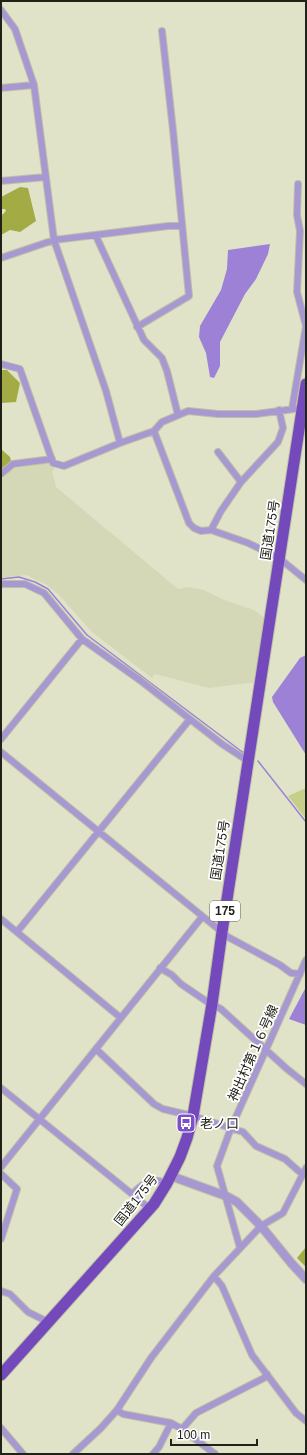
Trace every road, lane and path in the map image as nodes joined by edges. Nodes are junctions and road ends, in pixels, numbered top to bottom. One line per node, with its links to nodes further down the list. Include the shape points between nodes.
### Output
1 (1, 10): 3 (street, via 15,29)
2 (162, 31): 8 (street)
3 (34, 85): 4 (street); 5 (street)
4 (1, 88)
5 (46, 177): 6 (street); 10 (street)
6 (1, 181)
7 (298, 184): 15 (street, via 297,215 300,231 297,292 306,326)
8 (182, 226): 9 (street); 12 (street, via 189,296)
9 (96, 236): 10 (street); 12 (street)
10 (54, 240): 11 (street); 19 (street, via 106,391)
11 (1, 258)
12 (137, 327): 17 (street, via 144,340 162,358)
13 (1, 364): 21 (street, via 20,369)
14 (306, 384): 15 (highway, 国道175号 / 175)
15 (297, 408): 16 (street); 25 (highway, 国道175号 / 175)
16 (279, 410): 17 (street, via 256,414 188,411); 23 (street, via 283,428 278,442)
17 (178, 415): 18 (street, via 162,422)
18 (154, 431): 19 (street); 24 (street, via 189,523 201,531)
19 (120, 442): 21 (street, via 64,466 53,463)
20 (218, 452): 23 (street)
21 (52, 459): 22 (street, via 12,464)
22 (1, 474)
23 (241, 482): 24 (street)
24 (211, 530): 25 (street, via 248,543)
25 (279, 558): 26 (street); 32 (highway, 国道175号 / 175)
26 (306, 580)
27 (1, 584): 28 (street, via 25,584 44,592)
28 (82, 639): 29 (street); 30 (street)
29 (190, 719): 32 (street); 33 (street)
30 (1, 739)
31 (1, 752): 33 (street)
32 (248, 761): 37 (highway, 国道175号 / 175)
33 (99, 832): 34 (street); 36 (street)
34 (202, 917): 37 (street); 39 (street)
35 (1, 919): 36 (street)
36 (17, 932): 42 (street)
37 (222, 932): 40 (street, via 291,973); 41 (highway, 国道175号 / 175)
38 (306, 960): 40 (street, 神出村第１６号線)
39 (160, 968): 41 (street); 42 (street)
40 (300, 974): 44 (street, 神出村第１６号線)
41 (212, 1004): 44 (street, via 222,1009); 47 (highway, 国道175号 / 175)
42 (120, 1018): 43 (street)
43 (96, 1049): 47 (street, via 154,1104 163,1109); 48 (street)
44 (266, 1049): 45 (street); 49 (street, 神出村第１６号線)
45 (306, 1084)
46 (1, 1088): 48 (street)
47 (193, 1116): 49 (street); 54 (highway, 国道175号 / 175, via 187,1138)
48 (40, 1119): 50 (street); 55 (street)
49 (231, 1128): 53 (street, via 243,1132 256,1146 284,1159); 56 (street, 神出村第１６号線, via 217,1166)
50 (1, 1167)
51 (306, 1168): 53 (street)
52 (1, 1174): 59 (street, via 17,1189)
53 (302, 1174): 58 (street, via 283,1213)
54 (169, 1180): 55 (street, via 144,1182); 56 (street); 57 (highway, 国道175号 / 175)
55 (132, 1194): 57 (street)
56 (226, 1196): 58 (street, via 238,1202); 60 (street, 神出村第１６号線)
57 (150, 1209): 64 (highway, 国道175号 / 175)
58 (261, 1226): 60 (street); 62 (street)
59 (1, 1239)
60 (240, 1248): 61 (street)
61 (214, 1276): 65 (street, via 222,1286 252,1355); 67 (street, via 151,1358)
62 (306, 1279)
63 (1, 1291): 64 (street, via 10,1294 28,1312)
64 (48, 1322): 66 (highway, 国道175号 / 175)
65 (268, 1374): 68 (street, via 296,1413); 71 (street, via 196,1413)
66 (1, 1375)
67 (117, 1410): 69 (street, via 123,1414); 73 (street)
68 (306, 1421)
69 (171, 1423): 71 (street); 74 (street)
70 (1, 1428): 72 (street)
71 (182, 1429): 75 (street)
72 (23, 1454)
73 (73, 1454)
74 (153, 1454)
75 (215, 1454)

